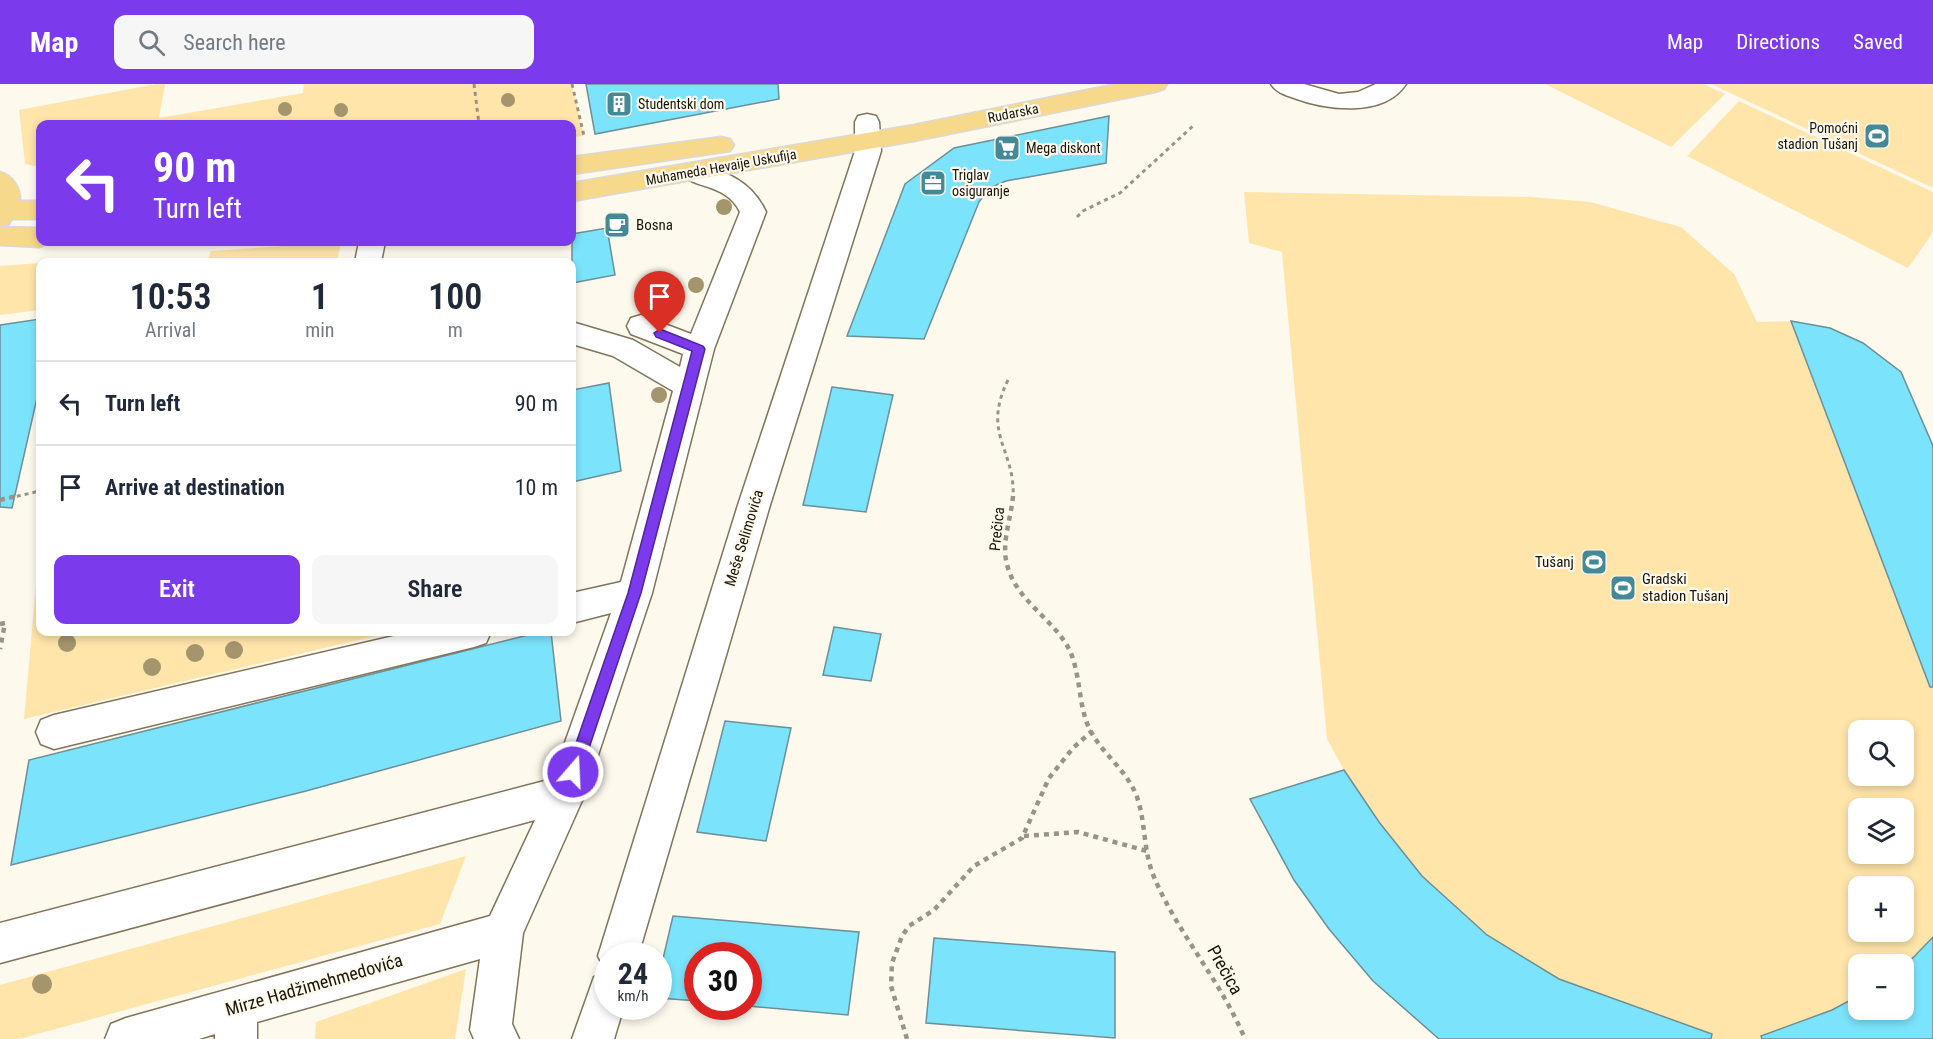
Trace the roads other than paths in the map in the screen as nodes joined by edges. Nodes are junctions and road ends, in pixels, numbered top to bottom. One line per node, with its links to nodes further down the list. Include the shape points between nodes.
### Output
1 (1076, 84): 5 (main road, Rudarska)
2 (1155, 84): 5 (main road, Rudarska)
3 (1284, 84): 4 (street, via 1315,98 1341,103 1370,98)
4 (1394, 84)
5 (868, 131): 6 (main road, Muhameda Hevaije Uskufija); 7 (main road, Muhameda Hevaije Uskufija); 23 (street, Meše Selimovića)
6 (576, 166)
7 (694, 172): 9 (main road, Muhameda Hevaije Uskufija); 15 (street, via 737,189 748,198 753,212)
8 (0, 182): 11 (main road, via 8,197)
9 (576, 191)
10 (36, 211): 11 (main road)
11 (2, 221): 12 (main road)
12 (36, 235)
13 (641, 326): 15 (street)
14 (576, 334): 16 (street, via 623,348)
15 (699, 349): 16 (street)
16 (687, 385): 17 (street)
17 (634, 593): 18 (street); 21 (street)
18 (576, 607)
19 (457, 636): 20 (street)
20 (54, 732)
21 (566, 794): 22 (street); 24 (street)
22 (503, 932): 26 (street, Mirze Hadžimehmedovića); 28 (street, via 491,1030)
23 (622, 942)
24 (0, 943)
25 (599, 1020): 29 (street)
26 (237, 1022): 27 (street, Mirze Hadžimehmedovića)
27 (126, 1039)
28 (498, 1039)
29 (593, 1039)

